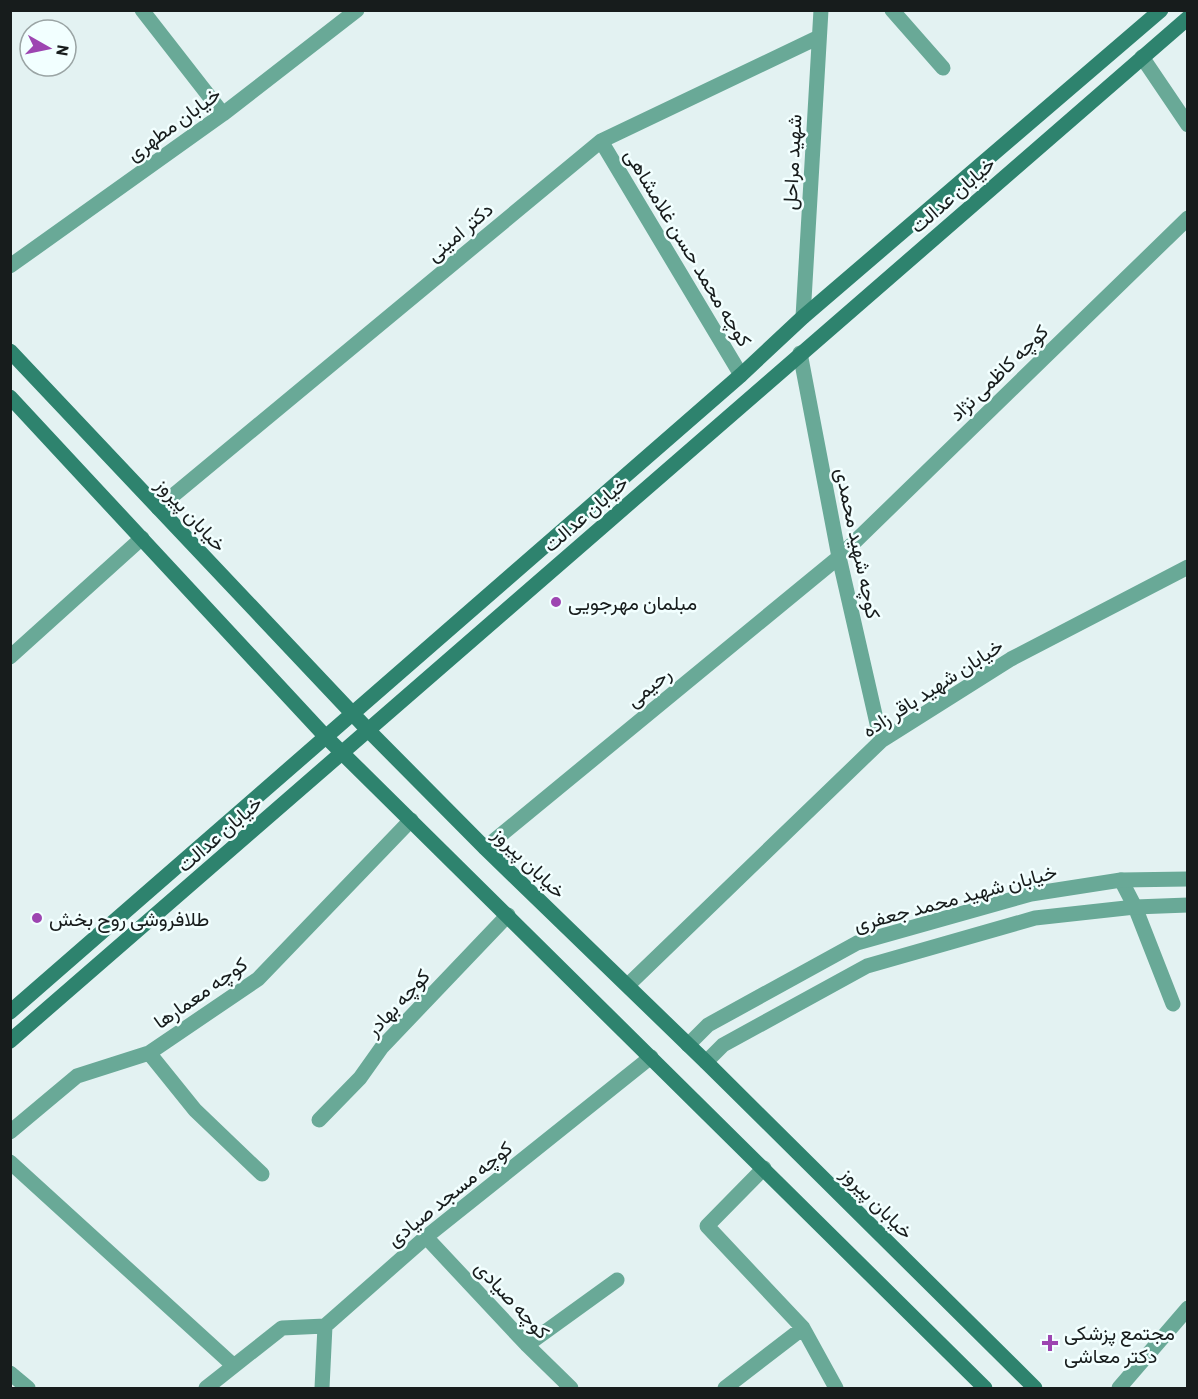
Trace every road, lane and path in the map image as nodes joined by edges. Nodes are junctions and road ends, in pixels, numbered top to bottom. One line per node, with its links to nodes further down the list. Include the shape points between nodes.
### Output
1 (142, 10): 10 (street)
2 (357, 10): 10 (street, خیابان مطهری)
3 (821, 10): 7 (street, شهید مراحل)
4 (892, 10): 9 (street)
5 (1161, 10): 15 (main road, خیابان عدالت)
6 (1188, 18): 8 (main road, خیابان عدالت)
7 (819, 37): 12 (street, دکتر امینی); 15 (street, شهید مراحل)
8 (1142, 57): 11 (street); 17 (main road, خیابان عدالت)
9 (943, 68)
10 (223, 114): 14 (street, خیابان مطهری)
11 (1188, 125)
12 (601, 141): 18 (street, کوچه محمد حسن غلامشاهی); 20 (street, دکتر امینی)
13 (1188, 218): 22 (street, کوچه کاظمی نژاد)
14 (10, 266)
15 (803, 317): 18 (main road, خیابان عدالت)
16 (10, 351): 20 (main road, خیابان پیروز)
17 (800, 353): 22 (street, کوچه شهید محمدی); 26 (main road, خیابان عدالت)
18 (741, 375): 25 (main road, خیابان عدالت)
19 (10, 397): 21 (main road)
20 (158, 508): 25 (main road, خیابان پیروز)
21 (142, 538): 24 (street); 27 (main road)
22 (839, 557): 28 (street, کوچه شهید محمدی); 31 (street, رحیمی)
23 (1188, 567): 28 (street, خیابان شهید باقر زاده, via 1011,659)
24 (10, 657)
25 (353, 714): 26 (main road, خیابان پیروز); 27 (main road, خیابان عدالت)
26 (369, 731): 29 (main road, خیابان عدالت); 31 (main road, خیابان پیروز)
27 (326, 736): 29 (main road); 39 (main road, خیابان عدالت)
28 (881, 741): 37 (street, خیابان شهید باقر زاده)
29 (344, 754): 30 (main road); 40 (main road, خیابان عدالت)
30 (411, 820): 36 (main road); 42 (street, کوچه معمارها, via 258,979)
31 (484, 848): 37 (main road, خیابان پیروز)
32 (1188, 879): 33 (street, خیابان شهید محمد جعفری)
33 (1121, 880): 35 (street); 41 (street, خیابان شهید محمد جعفری, via 1031,894 857,943 708,1025)
34 (1188, 905): 35 (street)
35 (1135, 907): 38 (street); 44 (street, via 1035,918 867,966 723,1045)
36 (508, 915): 43 (main road); 45 (street, کوچه بهادر, via 382,1047 360,1078)
37 (628, 985): 41 (main road, خیابان پیروز)
38 (1173, 1004)
39 (10, 1011)
40 (10, 1041)
41 (688, 1045): 44 (main road, خیابان پیروز)
42 (149, 1053): 46 (street, کوچه معمارها, via 77,1076); 49 (street, via 195,1110)
43 (651, 1057): 48 (main road); 50 (street, کوچه مسجد صیادی)
44 (706, 1062): 65 (main road, خیابان پیروز)
45 (319, 1120)
46 (10, 1132)
47 (10, 1162): 56 (street)
48 (764, 1168): 54 (street, via 707,1226); 64 (main road)
49 (262, 1174)
50 (426, 1237): 53 (street, کوچه مسجد صیادی); 55 (street, کوچه صیادی)
51 (617, 1280): 55 (street)
52 (1188, 1308): 66 (street)
53 (325, 1326): 56 (street, via 282,1328); 60 (street)
54 (803, 1328): 62 (street); 63 (street)
55 (527, 1345): 61 (street, کوچه صیادی)
56 (234, 1366): 59 (street)
57 (10, 1373): 58 (street)
58 (28, 1389)
59 (206, 1389)
60 (322, 1389)
61 (571, 1389)
62 (725, 1389)
63 (836, 1389)
64 (985, 1389)
65 (1035, 1389)
66 (1119, 1389)

